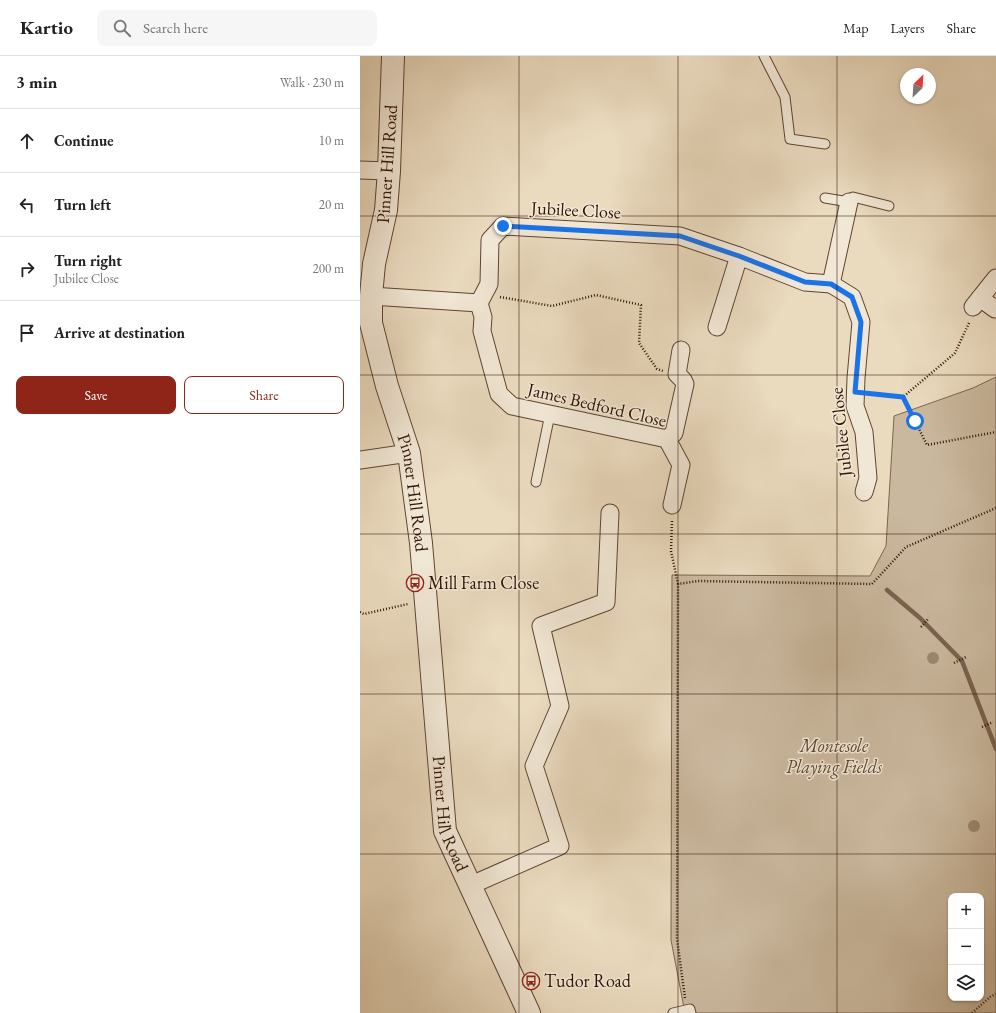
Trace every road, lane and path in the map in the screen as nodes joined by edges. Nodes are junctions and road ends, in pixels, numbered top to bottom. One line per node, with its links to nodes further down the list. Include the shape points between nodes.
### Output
1 (393, 56): 5 (street, Pinner Hill Road)
2 (764, 56): 3 (lane, via 785,97 790,139)
3 (825, 144)
4 (360, 170): 5 (street)
5 (389, 171): 12 (street, Pinner Hill Road, via 386,210 374,264)
6 (824, 198): 7 (lane)
7 (849, 202): 8 (lane, via 853,197); 11 (street)
8 (889, 206)
9 (739, 256): 11 (street, Jubilee Close, via 805,282); 13 (street, Jubilee Close, via 680,236 503,226 490,240 489,284); 16 (street)
10 (996, 278): 14 (street)
11 (831, 284): 19 (street, Jubilee Close, via 852,297 861,322)
12 (371, 296): 13 (street); 24 (street, Pinner Hill Road, via 371,323 387,386)
13 (482, 299): 18 (path, via 552,306 596,295 641,305 639,343 658,369); 21 (street, James Bedford Close, via 482,330 499,394 512,406)
14 (976, 302): 15 (street); 20 (path, via 955,353)
15 (995, 309)
16 (717, 327)
17 (681, 350): 18 (street)
18 (677, 374): 23 (street, via 685,384 674,433)
19 (855, 392): 20 (path); 27 (street, Jubilee Close, via 855,406 864,432 868,478)
20 (903, 397): 22 (path, via 928,446)
21 (550, 414): 23 (street, James Bedford Close); 26 (lane)
22 (996, 432)
23 (668, 439): 28 (street, James Bedford Close, via 681,465)
24 (409, 453): 25 (street); 32 (street, Pinner Hill Road, via 421,543)
25 (360, 460)
26 (536, 482)
27 (864, 492)
28 (672, 505): 31 (path, via 671,551)
29 (996, 508): 31 (path, via 906,547 872,584 698,581)
30 (610, 513): 40 (street, via 606,602 541,626 560,706 534,766 560,846)
31 (678, 584): 42 (path, via 677,939 685,1000)
32 (425, 600): 33 (path, via 364,614); 40 (street, Pinner Hill Road, via 445,831)
33 (360, 612)
34 (929, 618): 35 (path)
35 (921, 627)
36 (966, 657): 37 (path)
37 (954, 663)
38 (993, 722): 39 (path)
39 (982, 728)
40 (469, 886): 43 (street, Pinner Hill Road)
41 (996, 994): 45 (path)
42 (690, 1011): 44 (lane)
43 (526, 1012)
44 (673, 1013)
45 (972, 1013)

